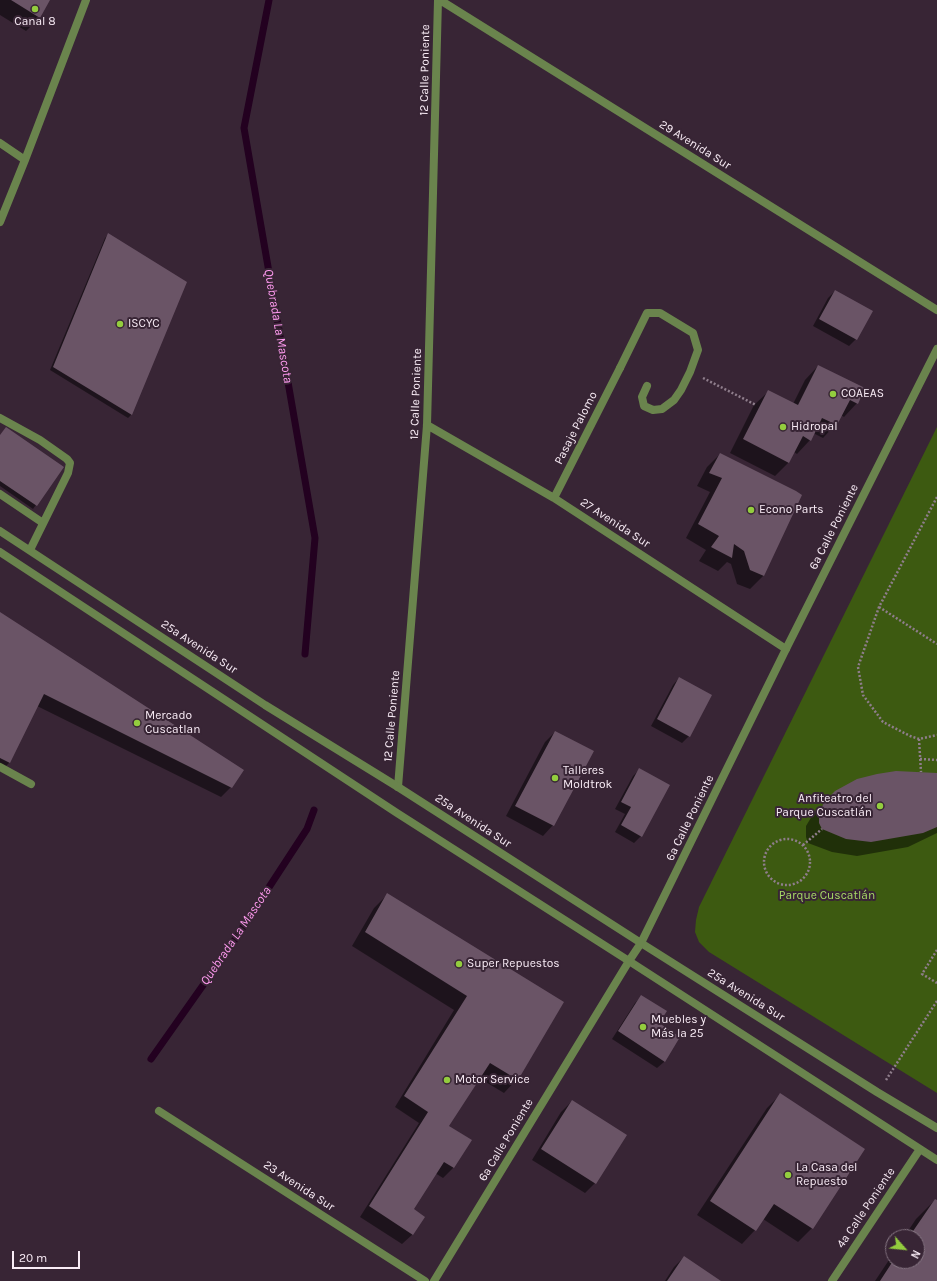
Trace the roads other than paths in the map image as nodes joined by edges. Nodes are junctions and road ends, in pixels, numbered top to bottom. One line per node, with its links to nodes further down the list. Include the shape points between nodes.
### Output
1 (86, 0): 4 (street)
2 (439, 0): 6 (street, 29 Avenida Sur); 10 (street, 12 Calle Poniente)
3 (0, 144): 4 (street)
4 (25, 160): 5 (street)
5 (0, 222)
6 (937, 310)
7 (937, 349): 17 (street, 6a Calle Poniente)
8 (647, 386): 12 (street, Pasaje Palomo, via 642,397 644,406 653,410 662,409 674,400 681,390 698,350 693,333 660,313 647,313)
9 (0, 418): 13 (street, via 40,440 70,463 68,473)
10 (427, 425): 12 (street, 27 Avenida Sur); 20 (street, 12 Calle Poniente)
11 (0, 494): 13 (street)
12 (554, 498): 17 (street, 27 Avenida Sur)
13 (43, 523): 15 (street)
14 (0, 531): 15 (street, 25a Avenida Sur)
15 (30, 550): 20 (street, 25a Avenida Sur, via 265,705)
16 (0, 552): 22 (street, via 396,813)
17 (786, 648): 21 (street, 6a Calle Poniente)
18 (0, 767): 19 (street)
19 (31, 784)
20 (398, 787): 21 (street, 25a Avenida Sur)
21 (641, 943): 22 (street, 6a Calle Poniente); 24 (street, 25a Avenida Sur)
22 (629, 961): 25 (street); 28 (street, 6a Calle Poniente)
23 (159, 1111): 27 (street, 23 Avenida Sur)
24 (936, 1127)
25 (920, 1149): 26 (street); 29 (street, 4a Calle Poniente)
26 (937, 1160)
27 (425, 1281)
28 (434, 1281)
29 (832, 1281)

